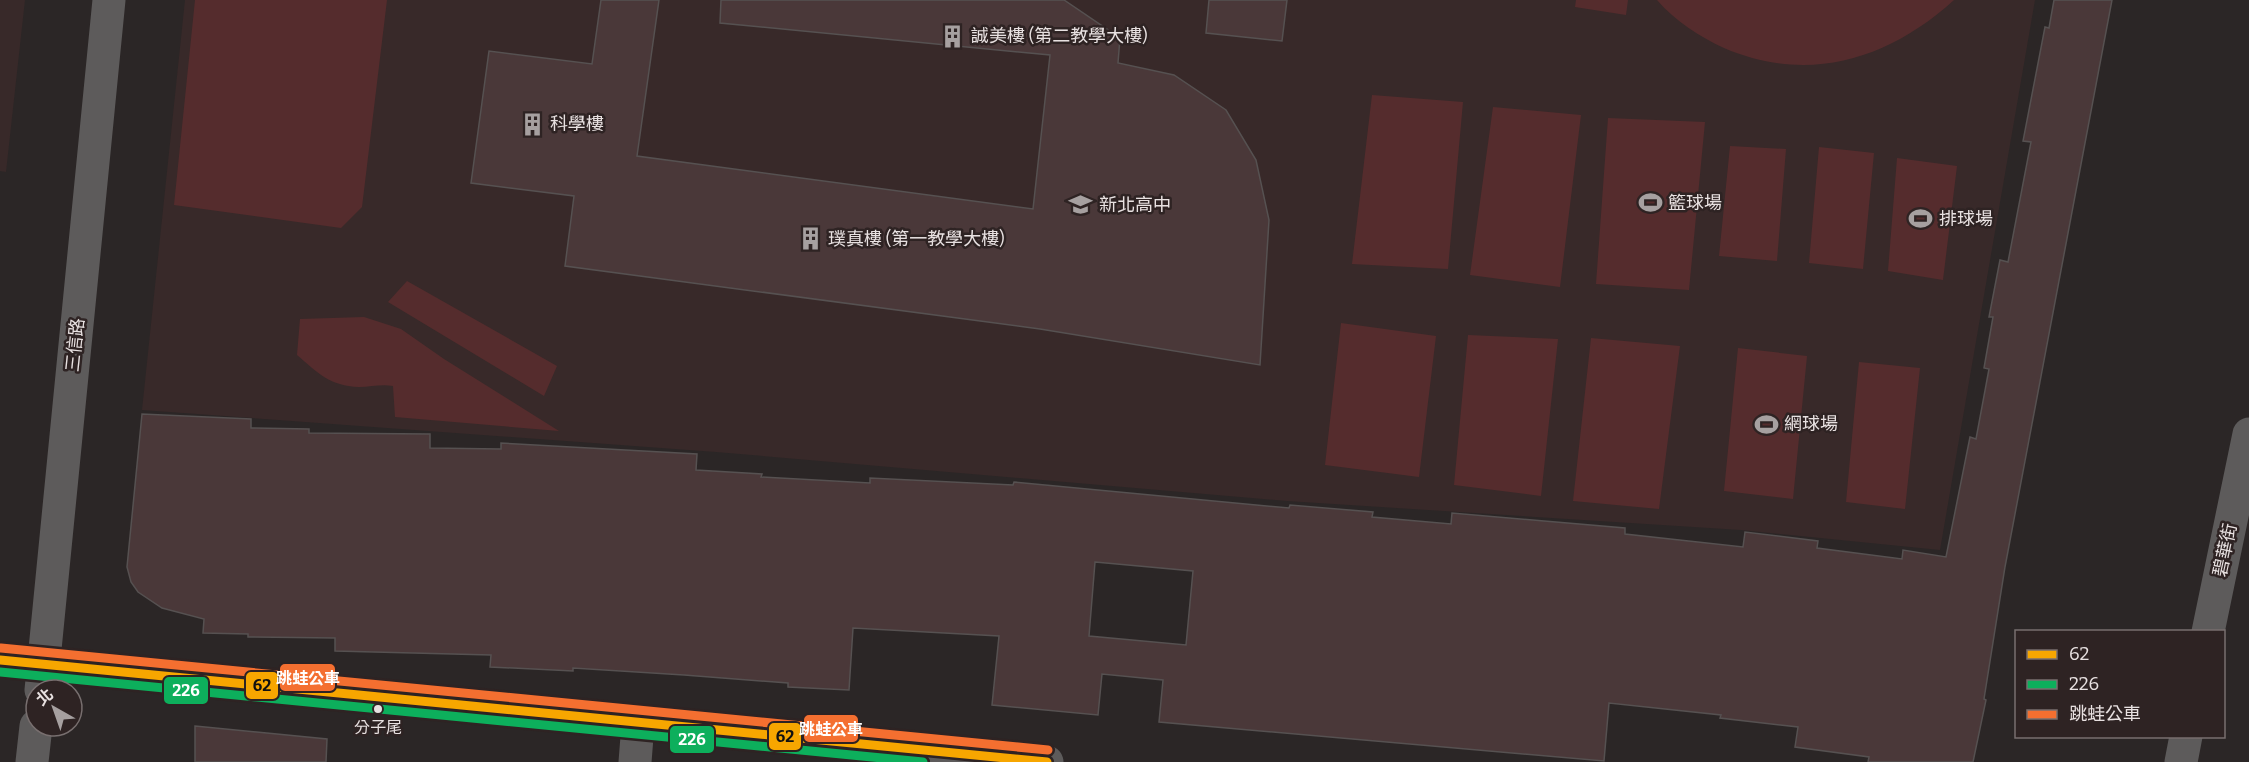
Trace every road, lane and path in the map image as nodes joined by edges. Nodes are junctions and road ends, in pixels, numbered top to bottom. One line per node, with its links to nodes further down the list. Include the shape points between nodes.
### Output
1 (109, 0): 5 (street, 三信路)
2 (2249, 434): 3 (street, 碧華街)
3 (2208, 630)
4 (0, 660): 5 (street)
5 (42, 677): 6 (street)
6 (638, 724): 10 (street); 11 (street)
7 (35, 738): 9 (street)
8 (2186, 738): 12 (street)
9 (32, 762)
10 (635, 762)
11 (1047, 762)
12 (2181, 762)

